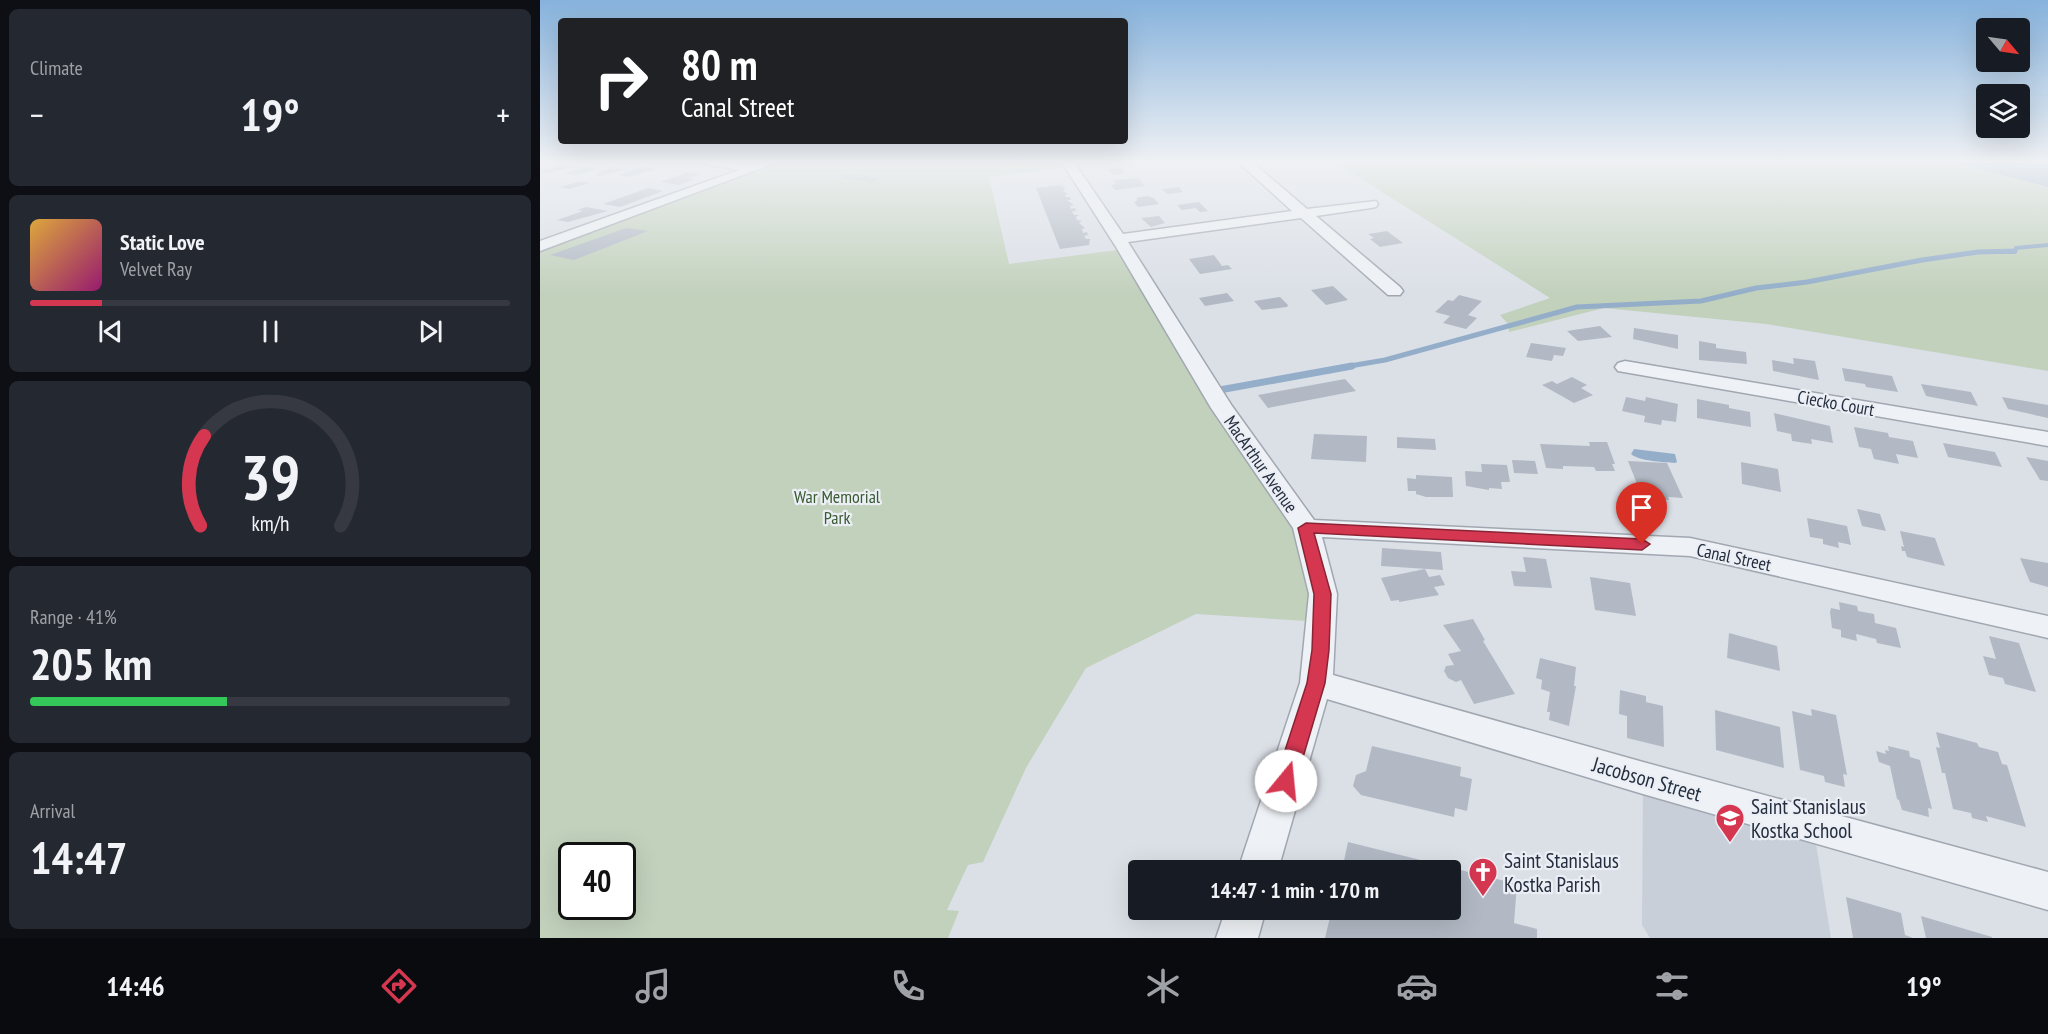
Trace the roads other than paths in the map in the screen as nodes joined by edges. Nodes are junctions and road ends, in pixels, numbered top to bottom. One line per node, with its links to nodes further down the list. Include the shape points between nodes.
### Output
1 (654, 205): 7 (street)
2 (1096, 205): 6 (street, MacArthur Avenue)
3 (1293, 205): 5 (street)
4 (1366, 205): 5 (street)
5 (1303, 214): 6 (street); 8 (street)
6 (1118, 238): 11 (street, MacArthur Avenue, via 1222,408)
7 (540, 246)
8 (1394, 291)
9 (1625, 367): 10 (street, Ciecko Court)
10 (2048, 439)
11 (1306, 528): 12 (street, Canal Street, via 1690,547); 13 (street, MacArthur Avenue, via 1323,594)
12 (2048, 627)
13 (1316, 683): 14 (street, MacArthur Avenue); 15 (street, Jacobson Street)
14 (1261, 860)
15 (2048, 891)
16 (1243, 920): 17 (street)
17 (1237, 938)

